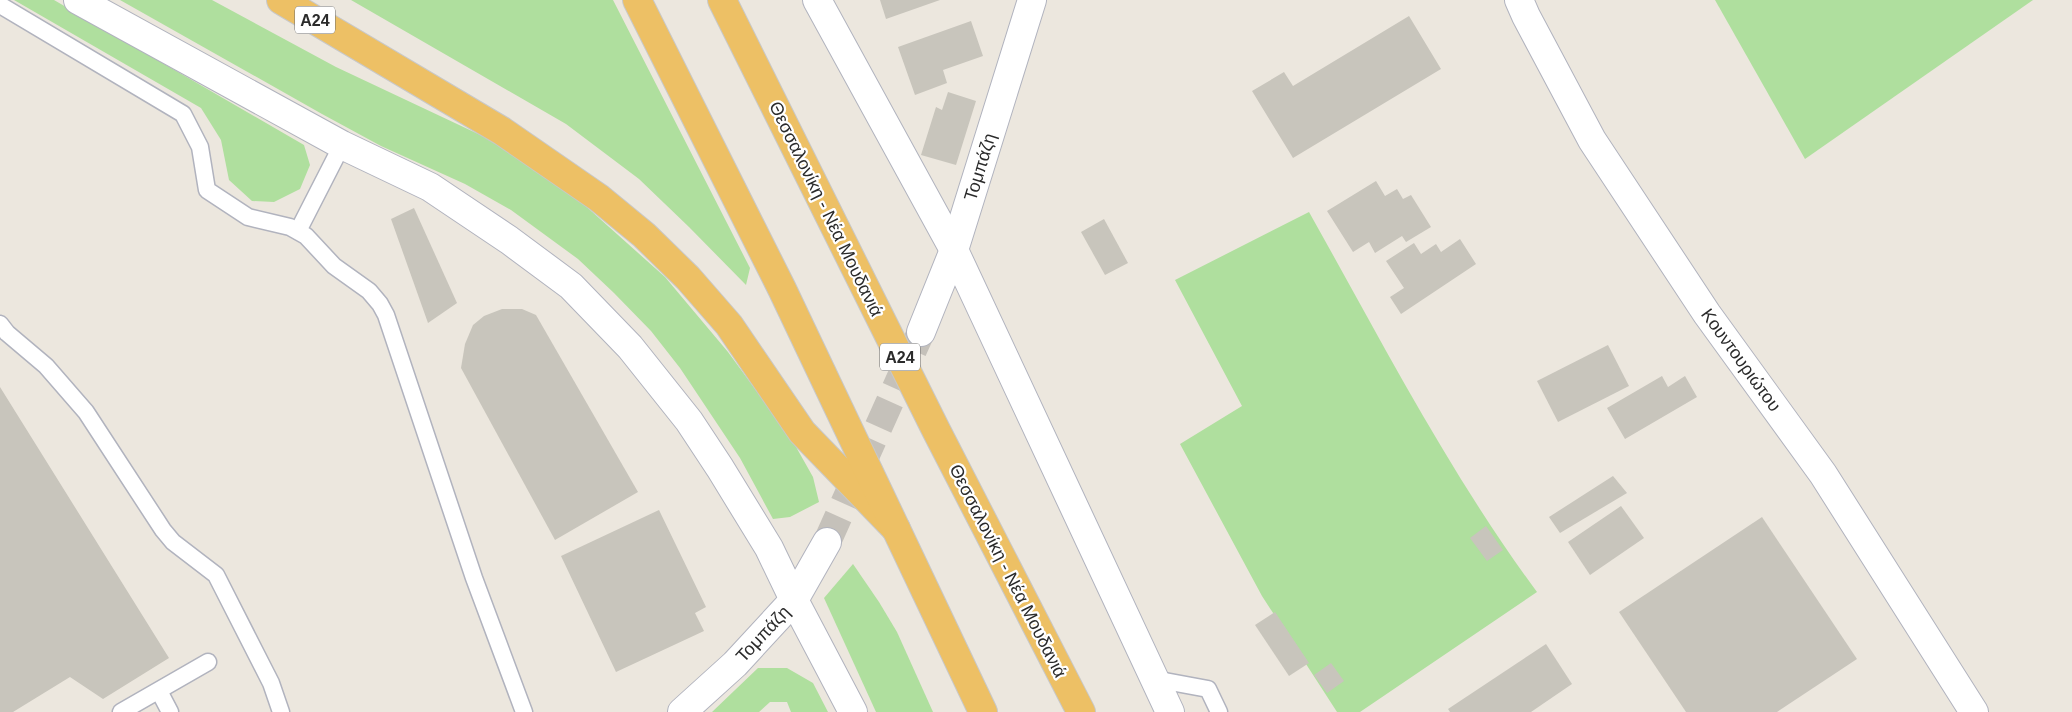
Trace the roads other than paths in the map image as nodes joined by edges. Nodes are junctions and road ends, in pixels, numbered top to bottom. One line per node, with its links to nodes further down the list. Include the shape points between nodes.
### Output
1 (78, 0): 9 (street)
2 (281, 0): 14 (highway, Α24, via 502,131 599,198 644,235 729,325 802,432)
3 (637, 0): 14 (highway, via 782,288)
4 (722, 0): 27 (highway, Θεσσαλονίκη - Νέα Μουδανιά / Α24)
5 (817, 0): 11 (street)
6 (1032, 0): 11 (street, Τομπάζη)
7 (1519, 0): 30 (street, Κουντουριώτου, via 1592,140 1707,314 1823,474)
8 (0, 5): 10 (lane, via 183,114 200,147 207,190 248,217 283,224)
9 (342, 145): 10 (lane); 16 (street, via 430,187 571,286 630,347 689,421 769,548)
10 (298, 231): 23 (lane, via 334,266 369,291 386,315 474,578)
11 (954, 250): 13 (street, Τομπάζη); 18 (street)
12 (0, 324): 22 (lane, via 46,366 86,412 162,530 216,576 271,683)
13 (921, 332)
14 (896, 528): 26 (highway, Α24)
15 (826, 542): 16 (street, Τομπάζη)
16 (794, 600): 24 (street, Τομπάζη, via 735,664); 25 (street)
17 (208, 662): 19 (lane)
18 (1154, 678): 28 (street); 29 (lane, via 1208,689)
19 (159, 691): 20 (lane); 21 (lane)
20 (121, 712)
21 (170, 712)
22 (281, 712)
23 (524, 712)
24 (682, 712)
25 (853, 712)
26 (983, 712)
27 (1080, 712)
28 (1170, 712)
29 (1220, 712)
30 (1974, 712)

